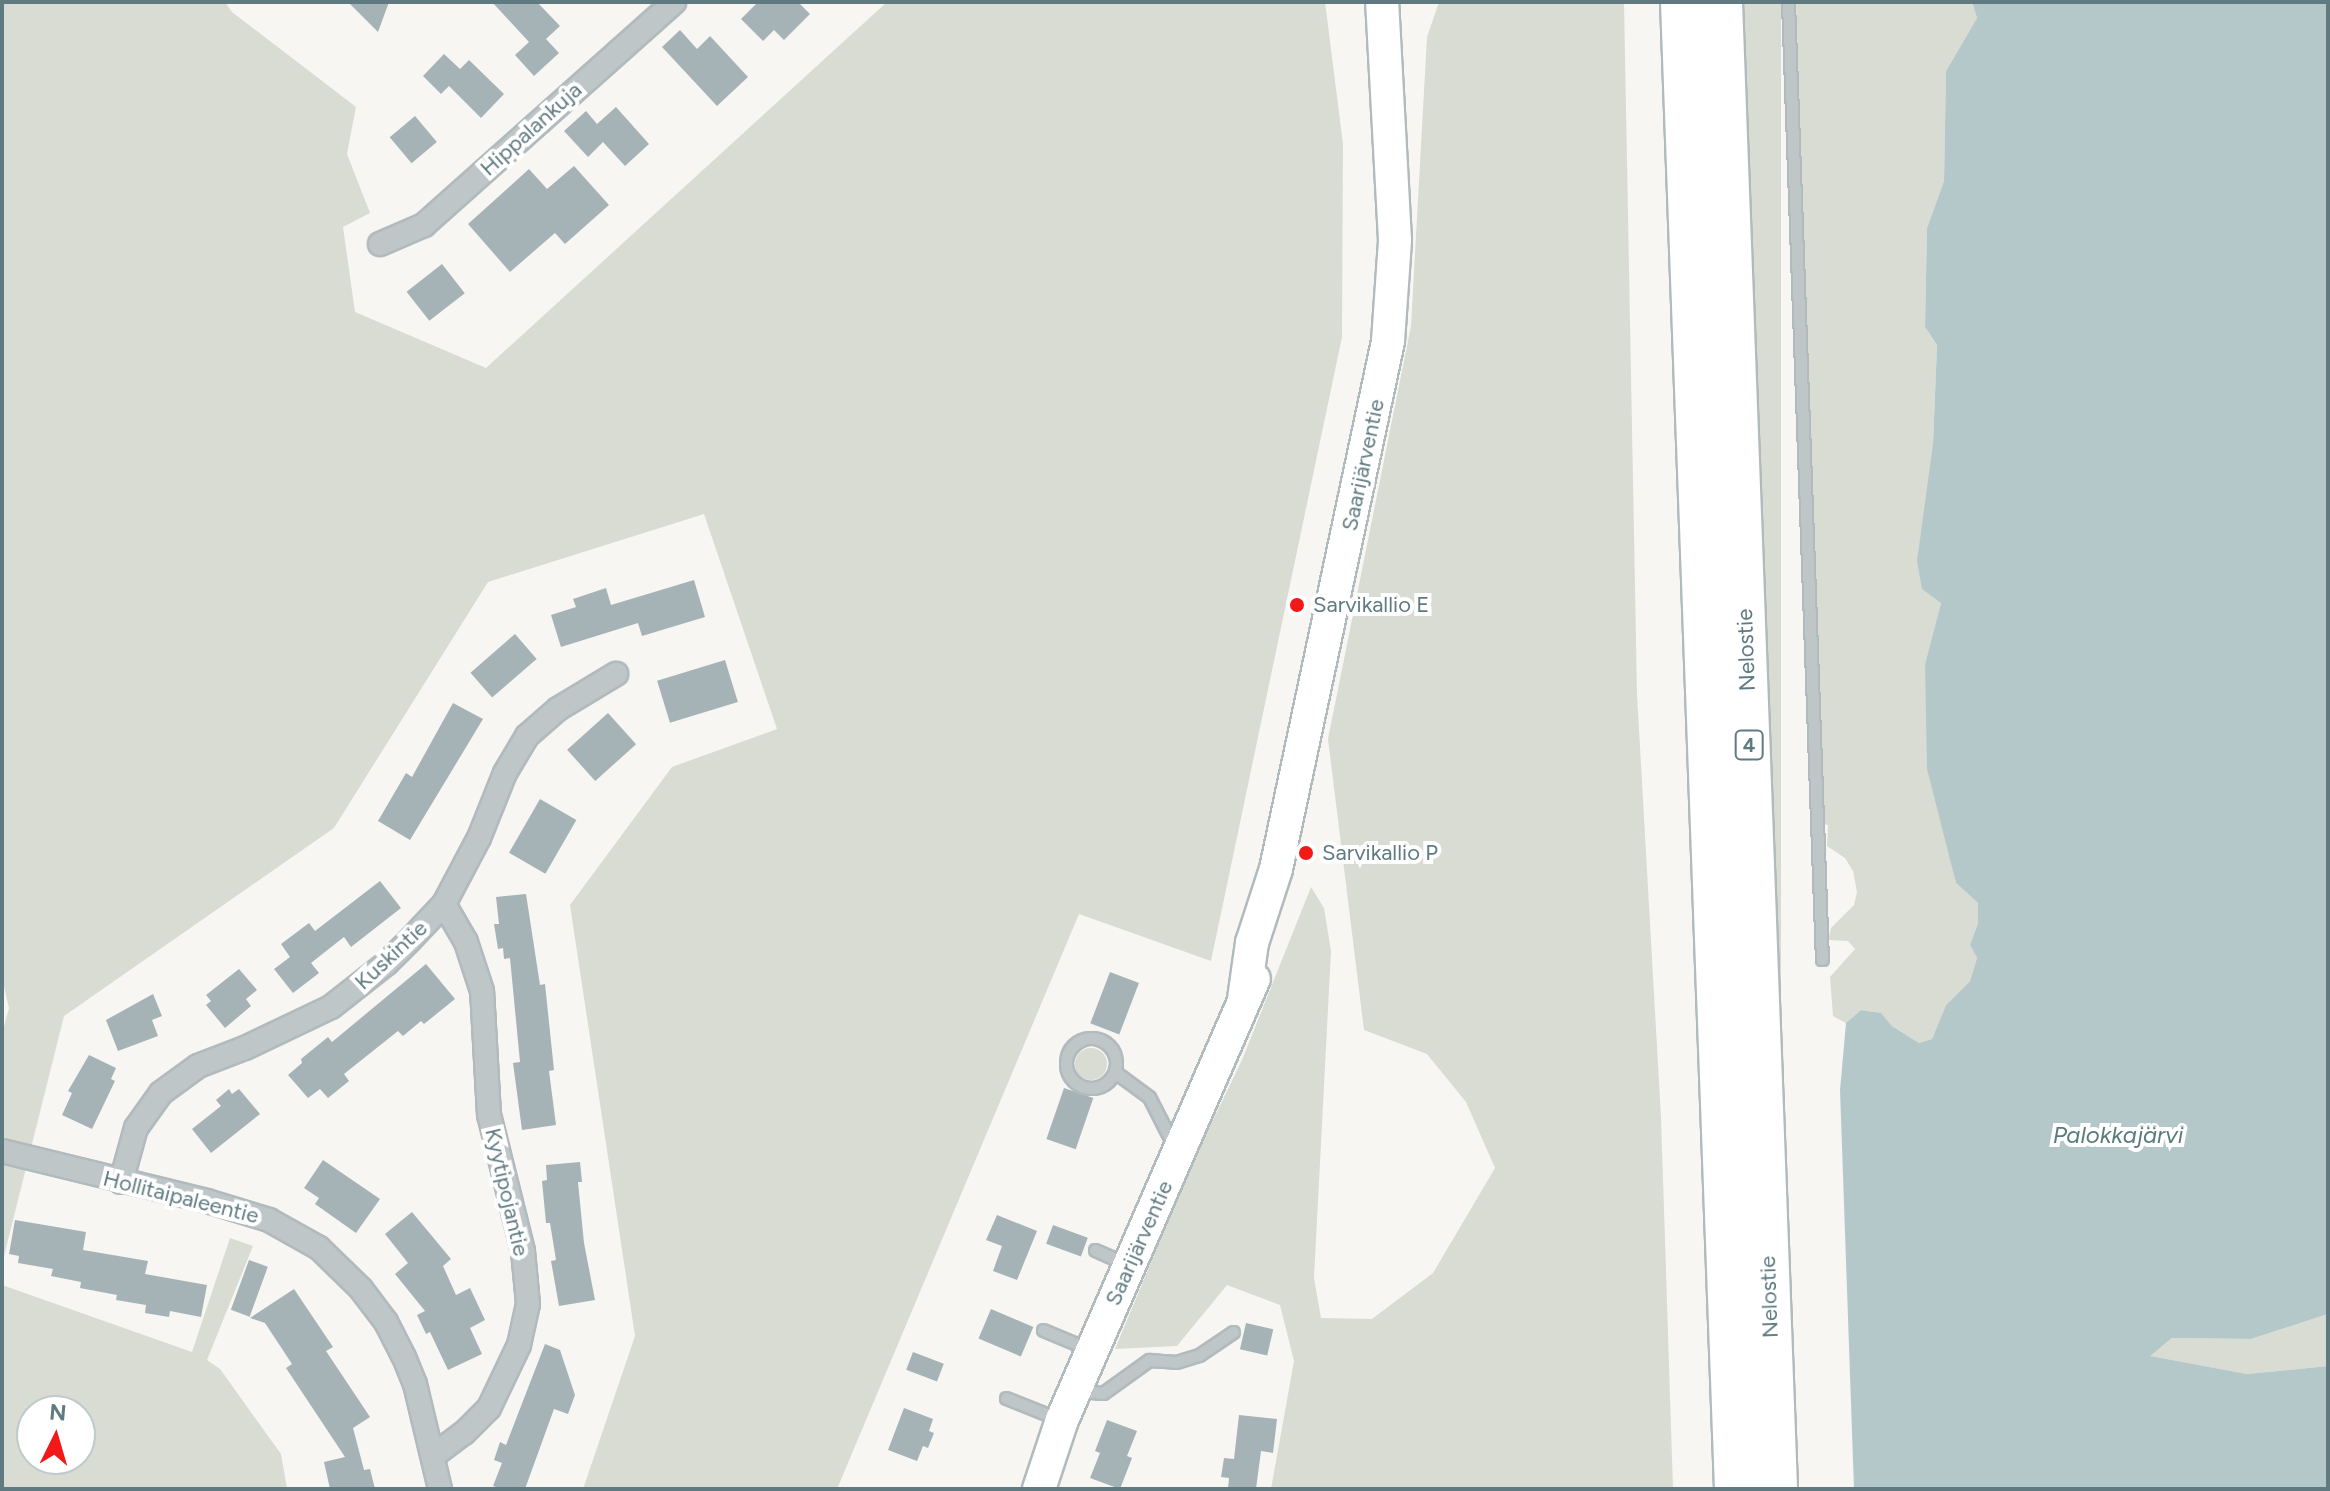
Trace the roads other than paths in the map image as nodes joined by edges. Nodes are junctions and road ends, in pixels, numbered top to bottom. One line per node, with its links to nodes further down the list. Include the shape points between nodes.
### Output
1 (674, 2): 7 (street, Hippalankuja, via 424,225)
2 (1368, 2): 6 (main road, Saarijärventie)
3 (1682, 2): 26 (highway, Nelostie / 4)
4 (1721, 2): 27 (highway, Nelostie / 4)
5 (1788, 2): 10 (lane)
6 (1382, 17): 13 (main road, Saarijärventie, via 1395,240 1388,341 1271,892 1252,943 1244,999)
7 (380, 244)
8 (616, 674): 9 (street, Kuskintie, via 558,709 527,736)
9 (444, 904): 14 (street, Kuskintie, via 387,963 331,1007 198,1066 161,1093 136,1128); 23 (street, Kyytipojantie, via 466,942 482,991 489,1115 523,1251 528,1304 519,1345 489,1408)
10 (1822, 959)
11 (1115, 1072): 11 (lane, via 1112,1049 1093,1038 1072,1046 1066,1058 1069,1076 1089,1088 1101,1086); 13 (lane, via 1149,1097)
12 (2, 1151): 14 (street, Hollitaipaleentie)
13 (1179, 1154): 16 (main road, Saarijärventie)
14 (121, 1182): 23 (street, Hollitaipaleentie, via 269,1220 319,1248 386,1322 415,1384)
15 (1095, 1250): 16 (lane)
16 (1130, 1265): 19 (main road, Saarijärventie)
17 (1043, 1330): 19 (lane)
18 (1233, 1332): 20 (lane, via 1199,1355 1176,1362 1149,1360 1103,1393)
19 (1092, 1350): 20 (main road, Saarijärventie)
20 (1075, 1390): 22 (main road, Saarijärventie)
21 (1006, 1398): 22 (lane)
22 (1062, 1420): 25 (main road, Saarijärventie)
23 (433, 1456): 24 (street, Hollitaipaleentie)
24 (440, 1489)
25 (1039, 1489)
26 (1736, 1489)
27 (1776, 1489)

